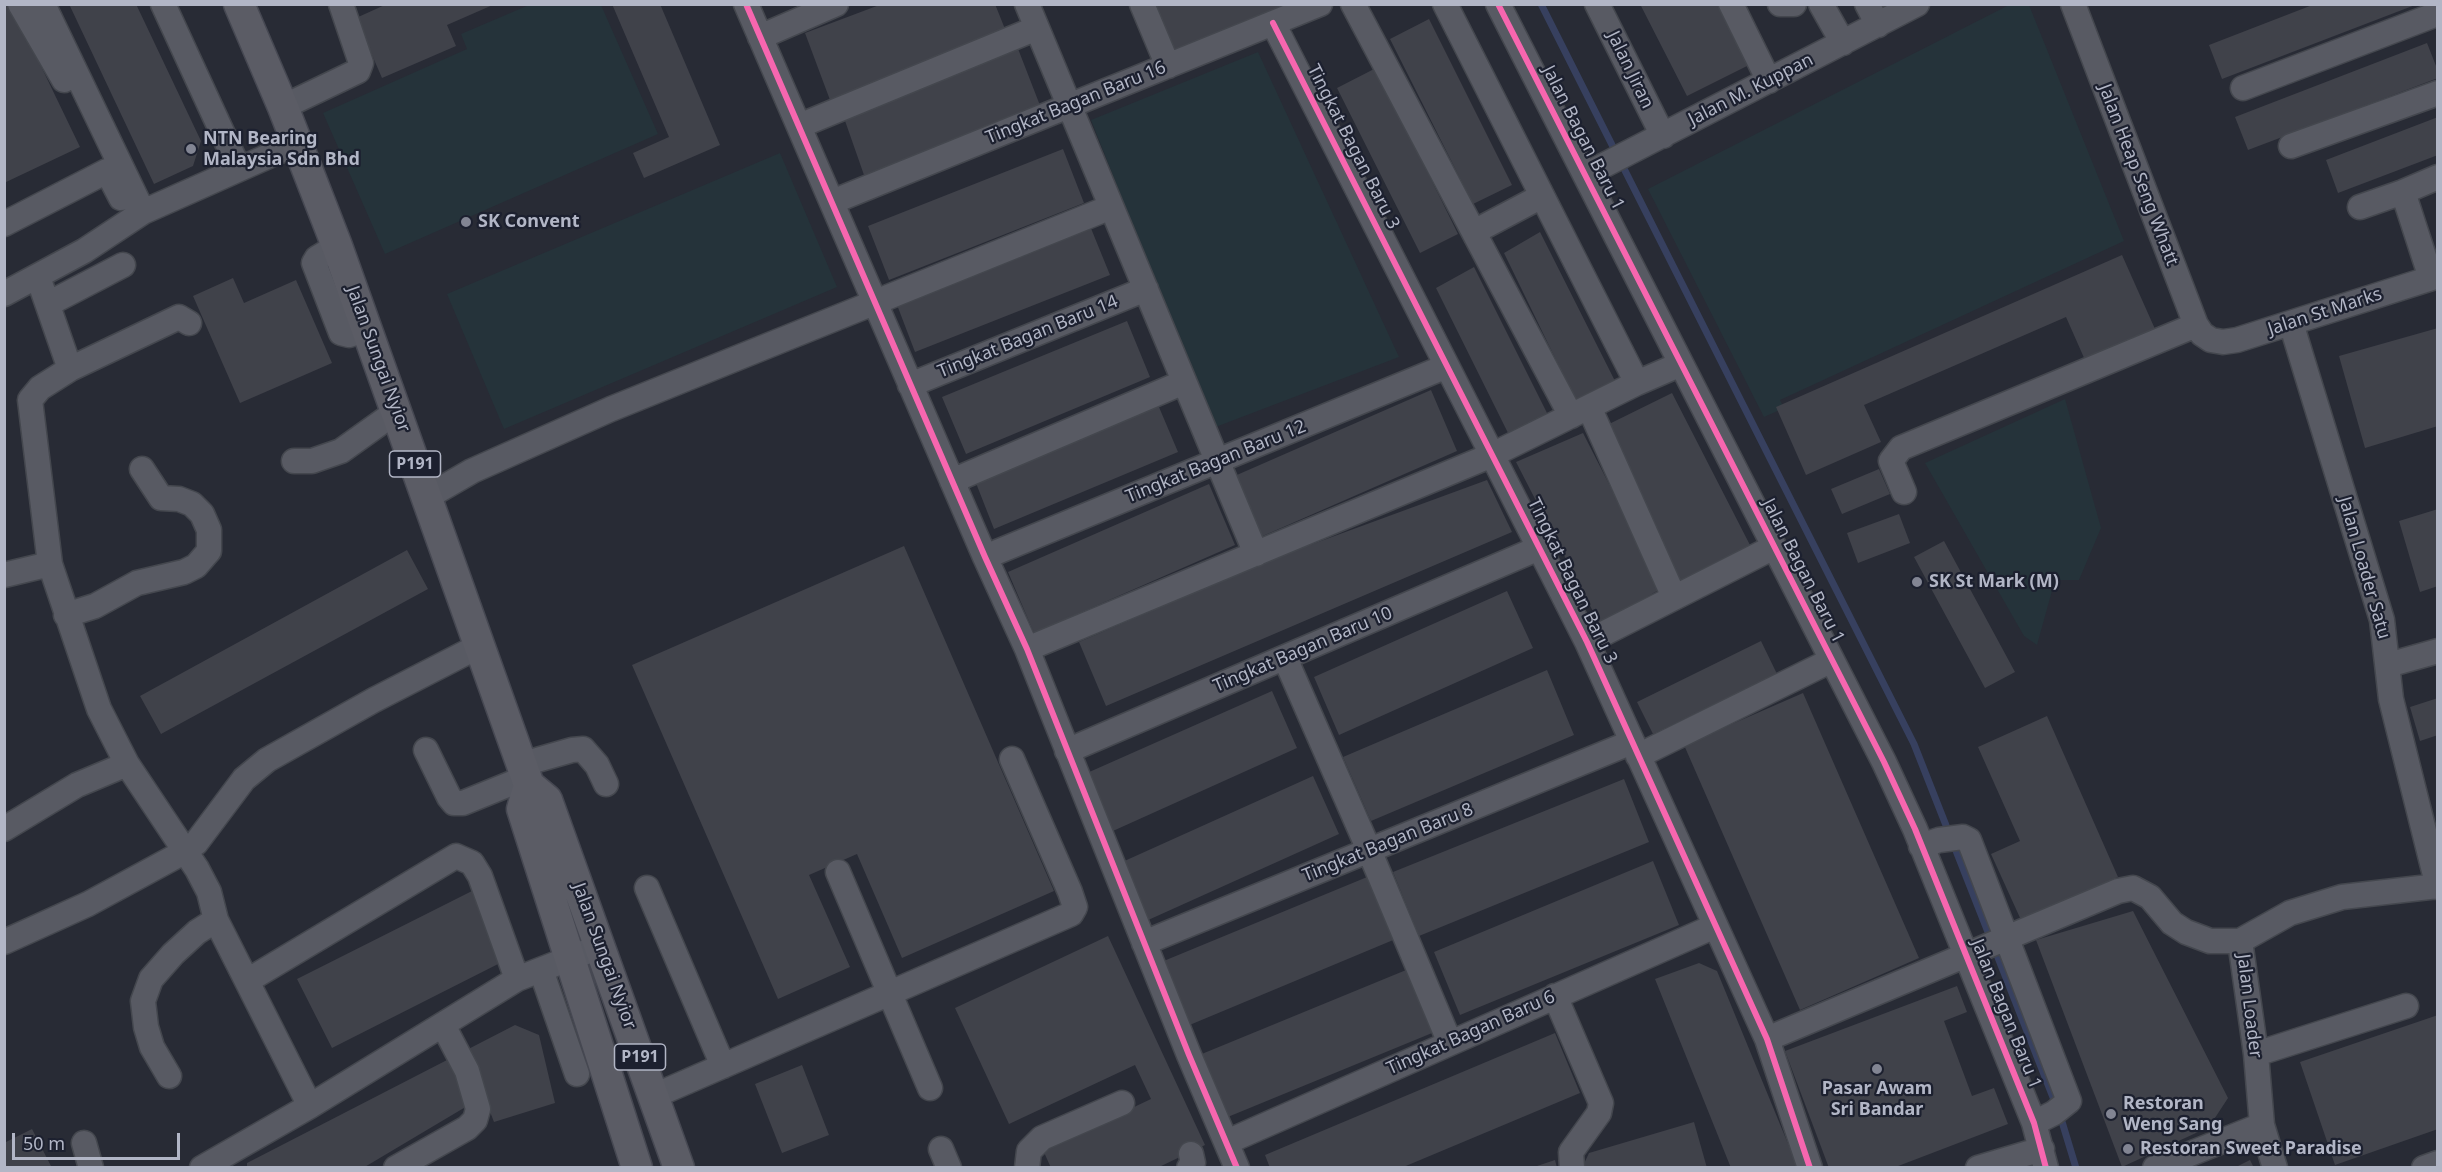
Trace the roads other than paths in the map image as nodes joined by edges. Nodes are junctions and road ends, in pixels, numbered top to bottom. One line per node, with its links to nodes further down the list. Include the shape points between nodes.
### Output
1 (20, 4): 39 (street, via 85,117)
2 (43, 4): 47 (street)
3 (163, 4): 38 (street)
4 (239, 4): 33 (main road, Jalan Sungai Nyior / P191)
5 (341, 4): 33 (street, via 361,63 358,71)
6 (746, 4): 26 (street)
7 (836, 4): 26 (street)
8 (1027, 4): 25 (street)
9 (1142, 4): 28 (street)
10 (1320, 4): 24 (street, Tingkat Bagan Baru 16)
11 (1353, 4): 49 (street)
12 (1445, 4): 43 (street)
13 (1498, 4): 40 (street, Jalan Bagan Baru 1)
14 (1597, 4): 35 (street, Jalan Jiran)
15 (1731, 4): 29 (street)
16 (1780, 4): 17 (street)
17 (1794, 4)
18 (1821, 4): 27 (street)
19 (1917, 4): 23 (street, Jalan M. Kuppan)
20 (2073, 4): 59 (street, Jalan Heap Seng Whatt)
21 (2434, 4): 22 (street)
22 (2437, 14): 30 (street)
23 (1872, 15): 27 (street, Jalan M. Kuppan)
24 (1273, 23): 28 (street, Tingkat Bagan Baru 16); 61 (street, Tingkat Bagan Baru 3)
25 (1037, 28): 32 (street); 34 (street)
26 (760, 37): 34 (street)
27 (1843, 43): 29 (street, Jalan M. Kuppan)
28 (1168, 66): 32 (street, Tingkat Bagan Baru 16)
29 (1769, 81): 35 (street, Jalan M. Kuppan)
30 (2243, 88)
31 (2438, 93): 37 (street)
32 (1069, 105): 44 (street, Tingkat Bagan Baru 16); 45 (street)
33 (283, 107): 36 (main road, Jalan Sungai Nyior / P191)
34 (799, 126): 44 (street)
35 (1663, 136): 40 (street, Jalan M. Kuppan)
36 (298, 143): 38 (street); 66 (main road, Jalan Sungai Nyior / P191)
37 (2291, 146)
38 (239, 169): 47 (street)
39 (107, 171): 47 (street); 48 (street)
40 (1585, 175): 60 (street, Jalan Bagan Baru 1)
41 (2438, 177): 42 (street)
42 (2403, 192): 46 (street); 51 (street)
43 (1542, 196): 49 (street); 64 (street)
44 (832, 202): 55 (street)
45 (1112, 207): 53 (street); 55 (street)
46 (2360, 207)
47 (137, 216): 52 (street)
48 (4, 224)
49 (1474, 232): 67 (street)
50 (123, 265): 56 (street)
51 (2434, 277): 58 (street, Jalan St Marks)
52 (38, 278): 54 (street); 56 (street)
53 (1146, 289): 63 (street); 65 (street, Tingkat Bagan Baru 14)
54 (4, 294)
55 (874, 302): 65 (street); 74 (street, via 600,414 472,471)
56 (48, 304): 62 (street)
57 (189, 323): 62 (street, via 179,317)
58 (2291, 323): 59 (street, Jalan St Marks, via 2223,342); 89 (street, Jalan Loader Satu, via 2382,620)
59 (2204, 333): 73 (street, via 1901,448 1891,461)
60 (1681, 364): 64 (street); 75 (street, Jalan Bagan Baru 1)
61 (1447, 366): 68 (street, Tingkat Bagan Baru 3); 70 (street, Tingkat Bagan Baru 12)
62 (70, 369): 79 (street, via 40,388 30,400)
63 (1184, 382): 70 (street); 72 (street)
64 (1637, 382): 67 (street)
65 (910, 385): 72 (street)
66 (397, 411): 69 (street, via 341,451 312,462); 74 (main road, Jalan Sungai Nyior / P191)
67 (1580, 411): 68 (street); 81 (street)
68 (1492, 455): 76 (street, Tingkat Bagan Baru 3); 77 (street)
69 (294, 461)
70 (1217, 461): 77 (street); 78 (street, Tingkat Bagan Baru 12)
71 (142, 469): 82 (street, via 161,498 192,504 202,514 209,530 209,551 196,566 184,572 137,583 95,606)
72 (952, 481): 78 (street)
73 (1904, 492)
74 (427, 497): 84 (main road, Jalan Sungai Nyior / P191)
75 (1774, 547): 81 (street); 88 (street, Jalan Bagan Baru 1)
76 (1539, 548): 83 (street, Tingkat Bagan Baru 3); 87 (street, Tingkat Bagan Baru 10)
77 (1256, 554): 85 (street)
78 (985, 557): 85 (street)
79 (50, 564): 80 (street); 82 (street)
80 (4, 575)
81 (1674, 597): 83 (street)
82 (66, 615): 94 (street, via 99,709)
83 (1587, 642): 90 (street, Tingkat Bagan Baru 3)
84 (481, 645): 95 (main road, Jalan Sungai Nyior / P191); 100 (street, via 267,760 243,778)
85 (1027, 649): 92 (street)
86 (2438, 651): 89 (street)
87 (1285, 658): 92 (street, Tingkat Bagan Baru 10); 99 (street)
88 (1832, 660): 90 (street, Tingkat Bagan Baru 8); 98 (street, Jalan Bagan Baru 1, via 1884,762)
89 (2388, 665): 102 (street, Jalan Loader Satu, via 2391,699)
90 (1635, 749): 99 (street, Tingkat Bagan Baru 8); 105 (street, Tingkat Bagan Baru 3)
91 (426, 750): 95 (street, via 454,803 464,803)
92 (1067, 751): 108 (street)
93 (1012, 759): 115 (street, via 1075,907 1071,914)
94 (127, 764): 97 (street, via 77,785); 100 (street)
95 (526, 775): 96 (street, via 572,750 583,749); 109 (main road, Jalan Sungai Nyior / P191, via 547,800); 111 (main road, Jalan Sungai Nyior / P191, via 522,809)
96 (606, 784)
97 (4, 828)
98 (1941, 841): 110 (street, Jalan Bagan Baru 1); 110 (street, via 1969,840)
99 (1369, 850): 108 (street, Tingkat Bagan Baru 8); 120 (street)
100 (184, 852): 104 (street, via 209,892); 106 (street, via 88,904)
101 (838, 872): 115 (street)
102 (2437, 886): 107 (street, Jalan Loader, via 2342,897 2290,913)
103 (647, 888): 122 (street)
104 (216, 920): 114 (street); 124 (street, via 173,954 151,979 143,1001 152,1047)
105 (1715, 926): 116 (street, Tingkat Bagan Baru 6); 119 (street, Tingkat Bagan Baru 3)
106 (4, 942)
107 (2240, 942): 110 (street, via 2211,941 2187,932 2172,923 2150,897 2133,888); 121 (street, Jalan Loader)
108 (1144, 943): 131 (street)
109 (600, 946): 111 (street); 126 (main road, Jalan Sungai Nyior / P191)
110 (1989, 946): 119 (street); 129 (street, Jalan Bagan Baru 1); 129 (street, via 2069,1101)
111 (571, 958): 112 (street); 138 (main road, Jalan Sungai Nyior / P191)
112 (541, 970): 113 (street); 123 (street)
113 (517, 979): 114 (street, via 480,876 472,863 456,856); 118 (street)
114 (247, 981): 128 (street)
115 (892, 994): 122 (street); 125 (street)
116 (1555, 996): 120 (street, Tingkat Bagan Baru 6); 142 (street, via 1601,1102 1599,1113 1571,1152)
117 (2406, 1006): 121 (street)
118 (443, 1024): 128 (street); 137 (street, via 467,1071 478,1109 475,1120)
119 (1767, 1039): 143 (street, Tingkat Bagan Baru 3)
120 (1450, 1043): 131 (street, Tingkat Bagan Baru 6)
121 (2256, 1054): 130 (street, Jalan Loader)
122 (723, 1066): 126 (street)
123 (577, 1074)
124 (169, 1076)
125 (930, 1088)
126 (654, 1096): 139 (main road, Jalan Sungai Nyior / P191)
127 (1122, 1103): 140 (street, via 1042,1138 1029,1151)
128 (310, 1106): 135 (street)
129 (2051, 1114): 133 (street, Jalan Bagan Baru 1)
130 (2262, 1125): 145 (street); 146 (street, Jalan Loader)
131 (1227, 1142): 141 (street)
132 (84, 1143): 136 (street)
133 (2044, 1158): 144 (street)
134 (2438, 1163): 147 (street)
135 (210, 1166)
136 (91, 1167)
137 (396, 1167)
138 (637, 1167)
139 (679, 1167)
140 (1027, 1167)
141 (1238, 1167)
142 (1572, 1167)
143 (1810, 1167)
144 (1978, 1167)
145 (2155, 1167)
146 (2275, 1167)
147 (2424, 1167)

